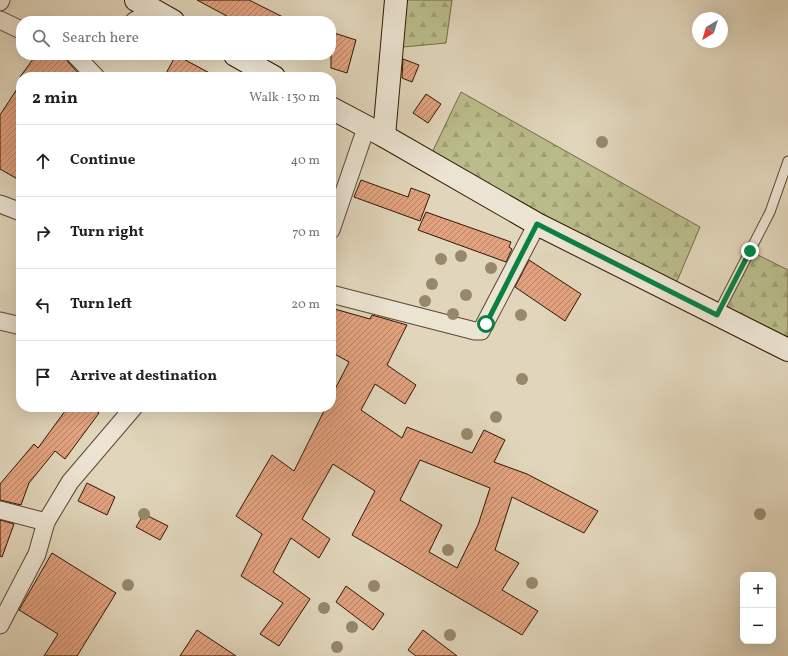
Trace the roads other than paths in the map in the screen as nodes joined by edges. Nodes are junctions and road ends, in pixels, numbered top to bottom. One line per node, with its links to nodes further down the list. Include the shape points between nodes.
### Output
1 (396, 0): 12 (street)
2 (145, 5): 3 (street); 4 (street)
3 (137, 16)
4 (164, 16)
5 (0, 20): 6 (street)
6 (16, 28)
7 (82, 60): 9 (street)
8 (244, 60): 10 (street)
9 (92, 72)
10 (265, 72)
11 (336, 111): 12 (street)
12 (375, 132): 16 (street); 17 (street)
13 (788, 161): 19 (lane, via 770,212)
14 (0, 204): 15 (street)
15 (16, 210)
16 (336, 219)
17 (537, 224): 18 (street, via 481,331); 19 (street)
18 (336, 295)
19 (717, 315): 22 (street)
20 (0, 321): 21 (street)
21 (16, 325)
22 (788, 350)
23 (130, 412): 25 (street, via 70,482)
24 (0, 510): 25 (street)
25 (46, 522): 26 (street, via 38,554)
26 (0, 625)

